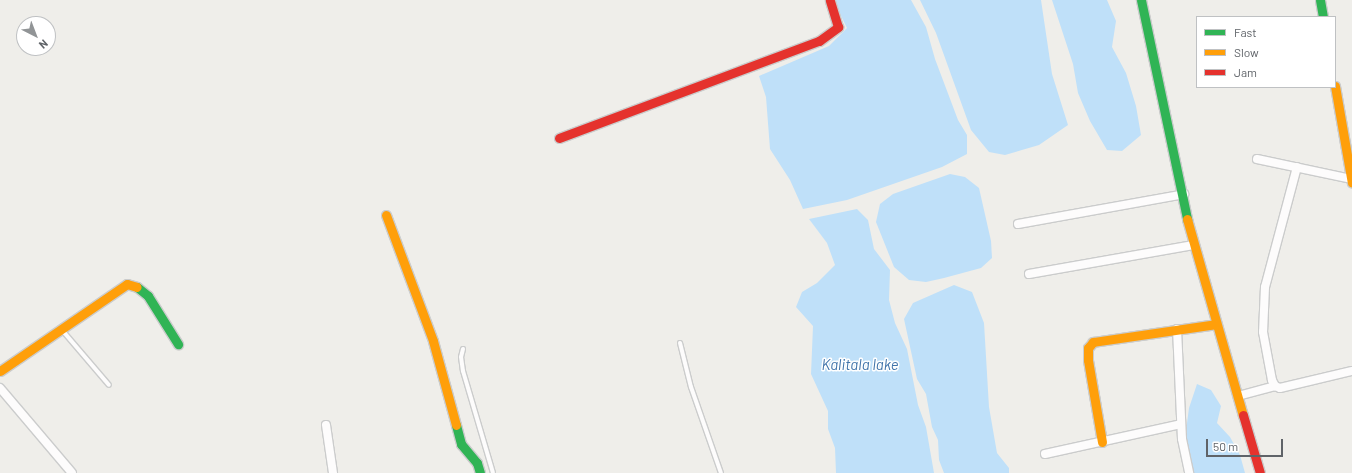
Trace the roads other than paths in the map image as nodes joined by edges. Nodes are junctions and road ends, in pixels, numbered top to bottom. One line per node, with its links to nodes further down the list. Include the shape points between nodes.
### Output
1 (830, 0): 6 (street, via 838,26 819,41)
2 (1141, 0): 10 (street)
3 (1320, 0): 4 (street)
4 (1323, 16)
5 (1335, 88): 9 (street)
6 (559, 138)
7 (1257, 159): 8 (street)
8 (1297, 167): 9 (street); 24 (street, via 1266,287 1262,318)
9 (1352, 181)
10 (1184, 194): 12 (street); 13 (street)
11 (386, 214): 33 (street, via 433,341 462,444 477,463)
12 (1018, 224)
13 (1193, 245): 14 (street); 15 (street)
14 (1029, 274)
15 (1216, 324): 17 (street); 26 (street)
16 (61, 328): 19 (street, via 127,284 142,290 148,296); 21 (street); 23 (lane)
17 (1177, 330): 27 (street); 29 (street, via 1104,339 1093,342 1088,348)
18 (680, 343): 35 (lane, via 691,388)
19 (178, 344)
20 (463, 349): 34 (lane, via 463,371)
21 (0, 371)
22 (1352, 371): 24 (street, via 1280,388)
23 (109, 385)
24 (1275, 386): 26 (street)
25 (0, 388): 31 (street)
26 (1238, 396): 37 (street)
27 (1181, 424): 29 (street); 36 (street)
28 (326, 425): 32 (street)
29 (1102, 442): 30 (street)
30 (1045, 454)
31 (72, 473)
32 (333, 473)
33 (480, 473)
34 (493, 473)
35 (721, 473)
36 (1190, 473)
37 (1260, 473)

